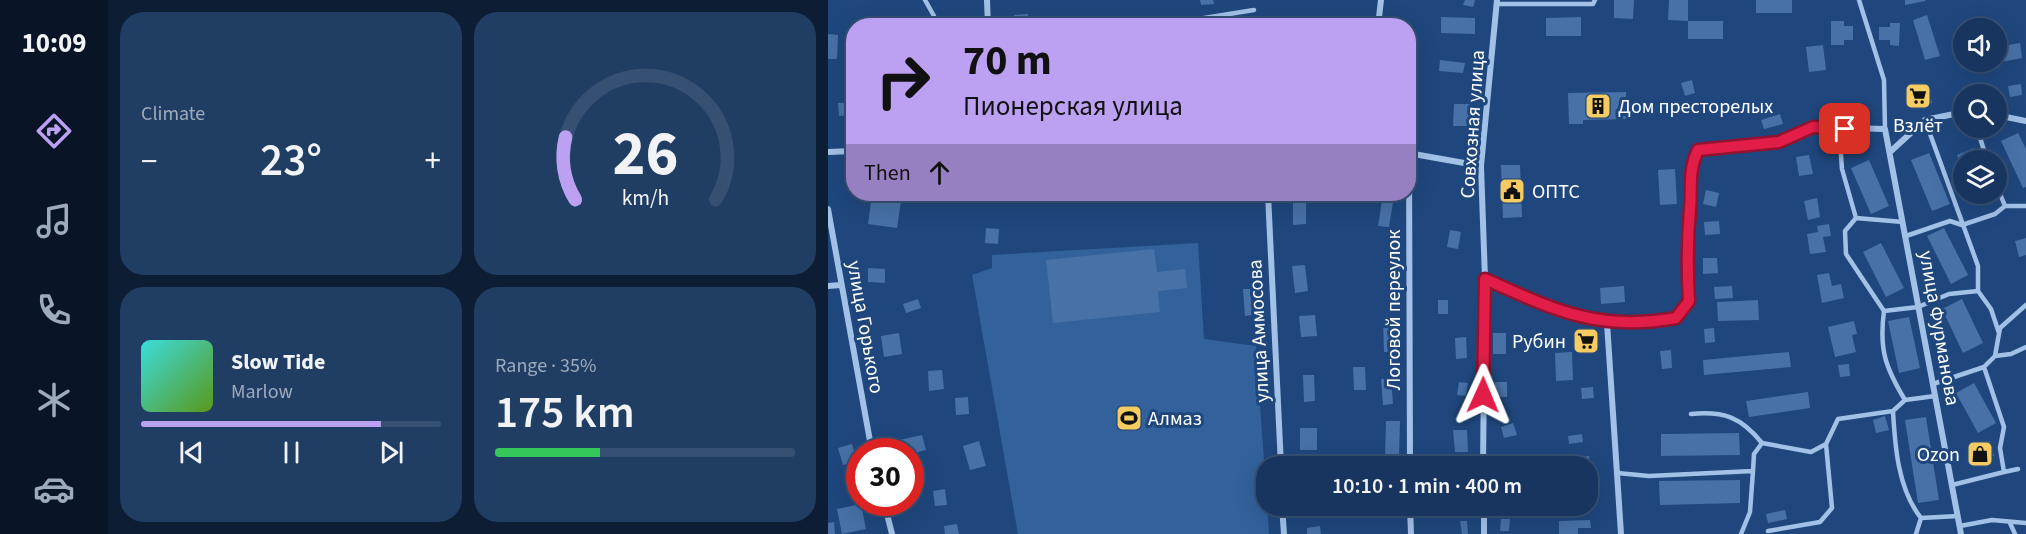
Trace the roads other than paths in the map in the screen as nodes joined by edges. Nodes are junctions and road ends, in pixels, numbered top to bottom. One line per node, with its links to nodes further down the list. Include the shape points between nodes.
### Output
1 (925, 0): 8 (lane)
2 (987, 0): 9 (street)
3 (1381, 0): 11 (street)
4 (1595, 0): 6 (lane, via 1593,4)
5 (1859, 0): 17 (lane, via 1884,80)
6 (1497, 2): 22 (street, Совхозная улица)
7 (1254, 10): 10 (lane)
8 (934, 18)
9 (988, 18)
10 (1204, 18)
11 (1379, 18)
12 (1953, 114): 14 (street)
13 (2007, 117): 15 (street)
14 (1925, 120): 20 (street); 30 (lane)
15 (2026, 121)
16 (1839, 129): 17 (street); 28 (lane, via 1842,169); 39 (street, via 1813,127 1779,142 1698,150 1690,165 1691,207 1686,240 1689,301 1676,318)
17 (1885, 129): 20 (street, улица Фурманова)
18 (828, 152): 19 (street)
19 (846, 152)
20 (1890, 152): 29 (street, улица Фурманова)
21 (1416, 154): 22 (street)
22 (1481, 166): 32 (street, Совхозная улица)
23 (1268, 201): 52 (street, улица Аммосова)
24 (1409, 201): 53 (street, Логовой переулок)
25 (2005, 206): 26 (lane); 30 (lane, via 1995,214)
26 (2026, 206)
27 (828, 209): 33 (street, улица Горького)
28 (1856, 218): 29 (lane); 38 (lane, via 1845,231 1846,254)
29 (1903, 222): 31 (street, улица Фурманова)
30 (1962, 225): 31 (lane, via 1950,221); 35 (lane, via 1978,266)
31 (1906, 236): 37 (street, улица Фурманова)
32 (1485, 279): 39 (street, via 1551,309); 54 (street, Совхозная улица)
33 (841, 285): 34 (street); 49 (street, улица Горького)
34 (828, 286)
35 (1978, 291): 37 (lane, via 1949,294); 40 (lane, via 1991,309)
36 (2026, 305): 40 (lane)
37 (1918, 307): 38 (lane); 44 (street, улица Фурманова)
38 (1884, 311): 46 (lane, via 1880,341 1893,380)
39 (1607, 323): 58 (street)
40 (1999, 333): 42 (lane)
41 (2026, 347): 42 (lane)
42 (1995, 356): 43 (lane)
43 (1984, 366): 44 (lane); 57 (lane, via 2004,427 2000,448)
44 (1933, 384): 45 (street, улица Фурманова)
45 (1935, 396): 46 (lane); 59 (street, улица Фурманова)
46 (1905, 400): 47 (lane)
47 (1893, 411): 51 (lane, via 1838,419); 65 (lane, via 1895,442 1908,502)
48 (1691, 414): 50 (lane, via 1729,416 1748,426)
49 (869, 438)
50 (1762, 443): 51 (lane, via 1811,452); 56 (lane, via 1754,454)
51 (1826, 444): 69 (lane, via 1832,508 1820,522)
52 (1281, 456)
53 (1410, 456)
54 (1483, 456)
55 (2018, 469): 57 (lane)
56 (1753, 471): 58 (lane, via 1649,476); 75 (lane, via 1752,501)
57 (2004, 472): 59 (lane)
58 (1617, 473): 74 (street)
59 (1952, 485): 64 (street, улица Фурманова)
60 (888, 516): 70 (street)
61 (1283, 516): 71 (street)
62 (1410, 516): 72 (street)
63 (1484, 516): 73 (street)
64 (1958, 516): 65 (lane); 68 (street, улица Фурманова)
65 (1921, 518): 76 (lane)
66 (2010, 523): 67 (lane); 68 (lane, via 1992,520); 78 (lane)
67 (2026, 524)
68 (1960, 526): 77 (street, улица Фурманова)
69 (1768, 531)
70 (892, 534)
71 (1284, 534)
72 (1411, 534)
73 (1484, 534)
74 (1621, 534)
75 (1741, 534)
76 (1916, 534)
77 (1961, 534)
78 (2015, 534)

